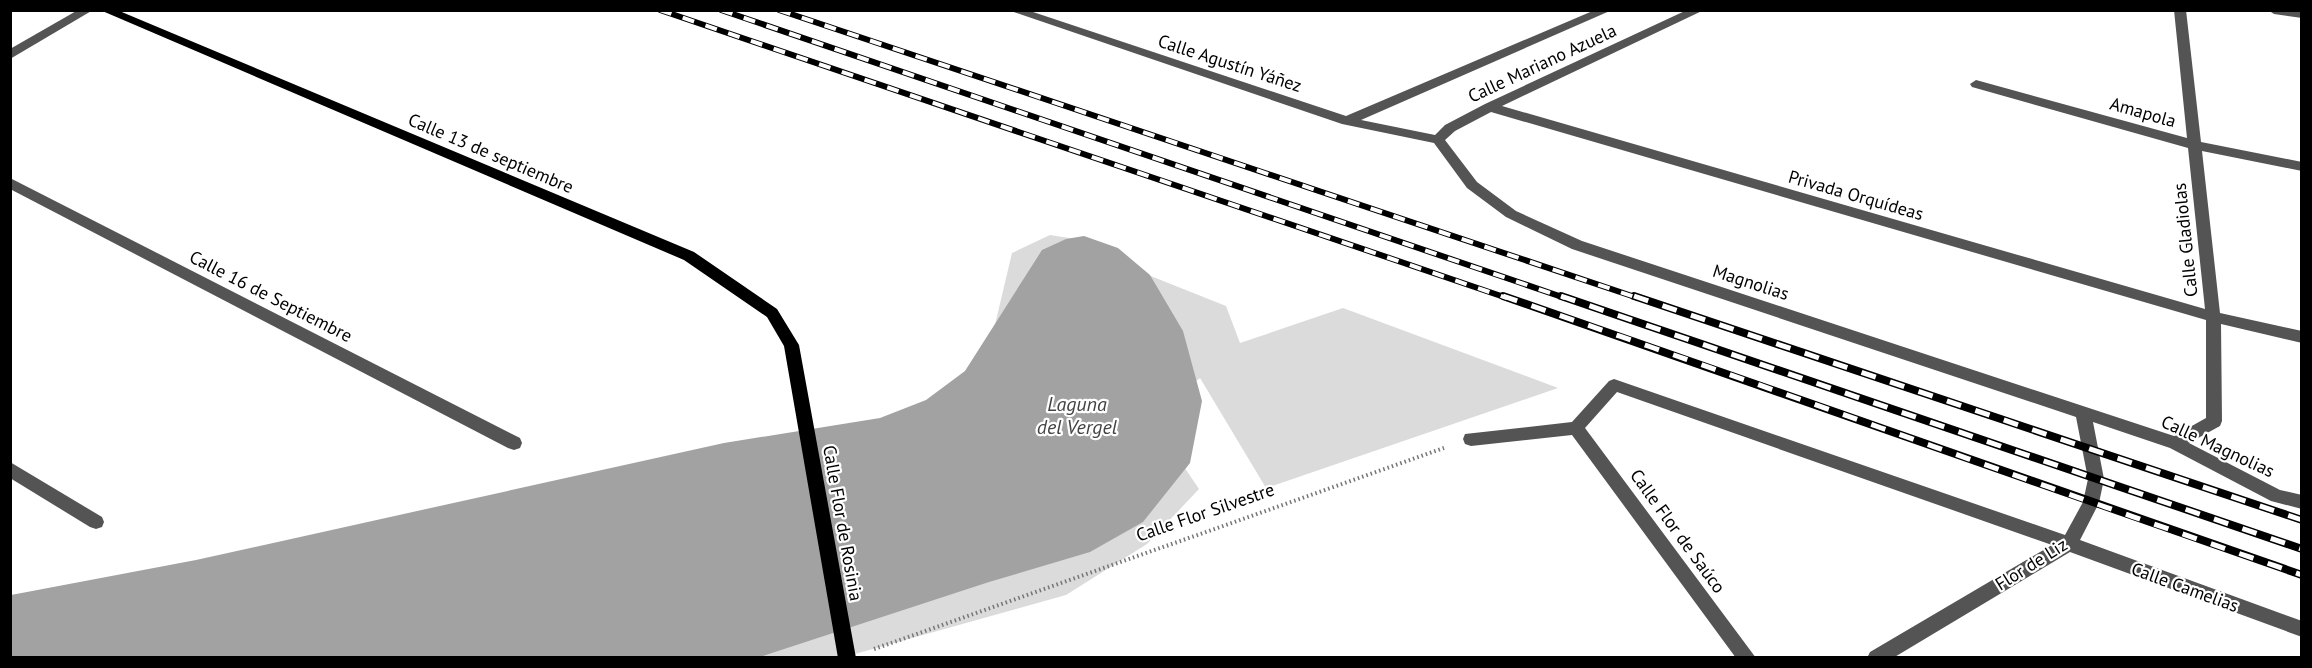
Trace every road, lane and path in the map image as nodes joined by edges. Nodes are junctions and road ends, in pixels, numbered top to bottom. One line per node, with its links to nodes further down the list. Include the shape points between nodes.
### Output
1 (87, 10): 9 (street)
2 (106, 10): 19 (main road, Calle 13 de septiembre, via 689,256 772,313 791,345)
3 (1014, 10): 12 (street, Calle Agustín Yáñez)
4 (1606, 10): 12 (street, Calle Mariano Azuela)
5 (1698, 10): 11 (street, Calle Mariano Azuela)
6 (2180, 10): 14 (street, Calle Gladiolas)
7 (2274, 10): 8 (street)
8 (2301, 14)
9 (10, 55)
10 (1976, 84): 14 (street, Amapola)
11 (1490, 107): 13 (street, Calle Mariano Azuela, via 1450,128); 17 (street, Privada Orquídeas)
12 (1347, 121): 13 (street, Calle Agustín Yáñez)
13 (1438, 140): 20 (street, Magnolias, via 1472,184 1511,214 1577,245)
14 (2195, 145): 15 (street, Amapola); 17 (street, Calle Gladiolas)
15 (2301, 167)
16 (10, 183): 23 (street, Calle 16 de Septiembre)
17 (2213, 317): 18 (street, Privada Orquídeas); 24 (street, Calle Gladiolas, via 2214,421)
18 (2301, 337)
19 (801, 394): 31 (main road, Calle Flor de Rosinia)
20 (2083, 412): 24 (street, Calle Magnolias); 28 (street, Flor de Liz, via 2096,479 2091,503)
21 (1576, 428): 22 (street); 28 (street, Calle Camelias, via 1614,385); 32 (street, Calle Flor de Saúco)
22 (1471, 439): 30 (path, Calle Flor Silvestre)
23 (514, 443)
24 (2175, 443): 26 (street, Calle Magnolias, via 2277,496)
25 (10, 469): 27 (street)
26 (2301, 502)
27 (96, 522)
28 (2069, 544): 29 (street, Calle Camelias); 33 (street, Flor de Liz)
29 (2301, 629)
30 (872, 650)
31 (847, 657)
32 (1747, 657)
33 (1875, 657)

